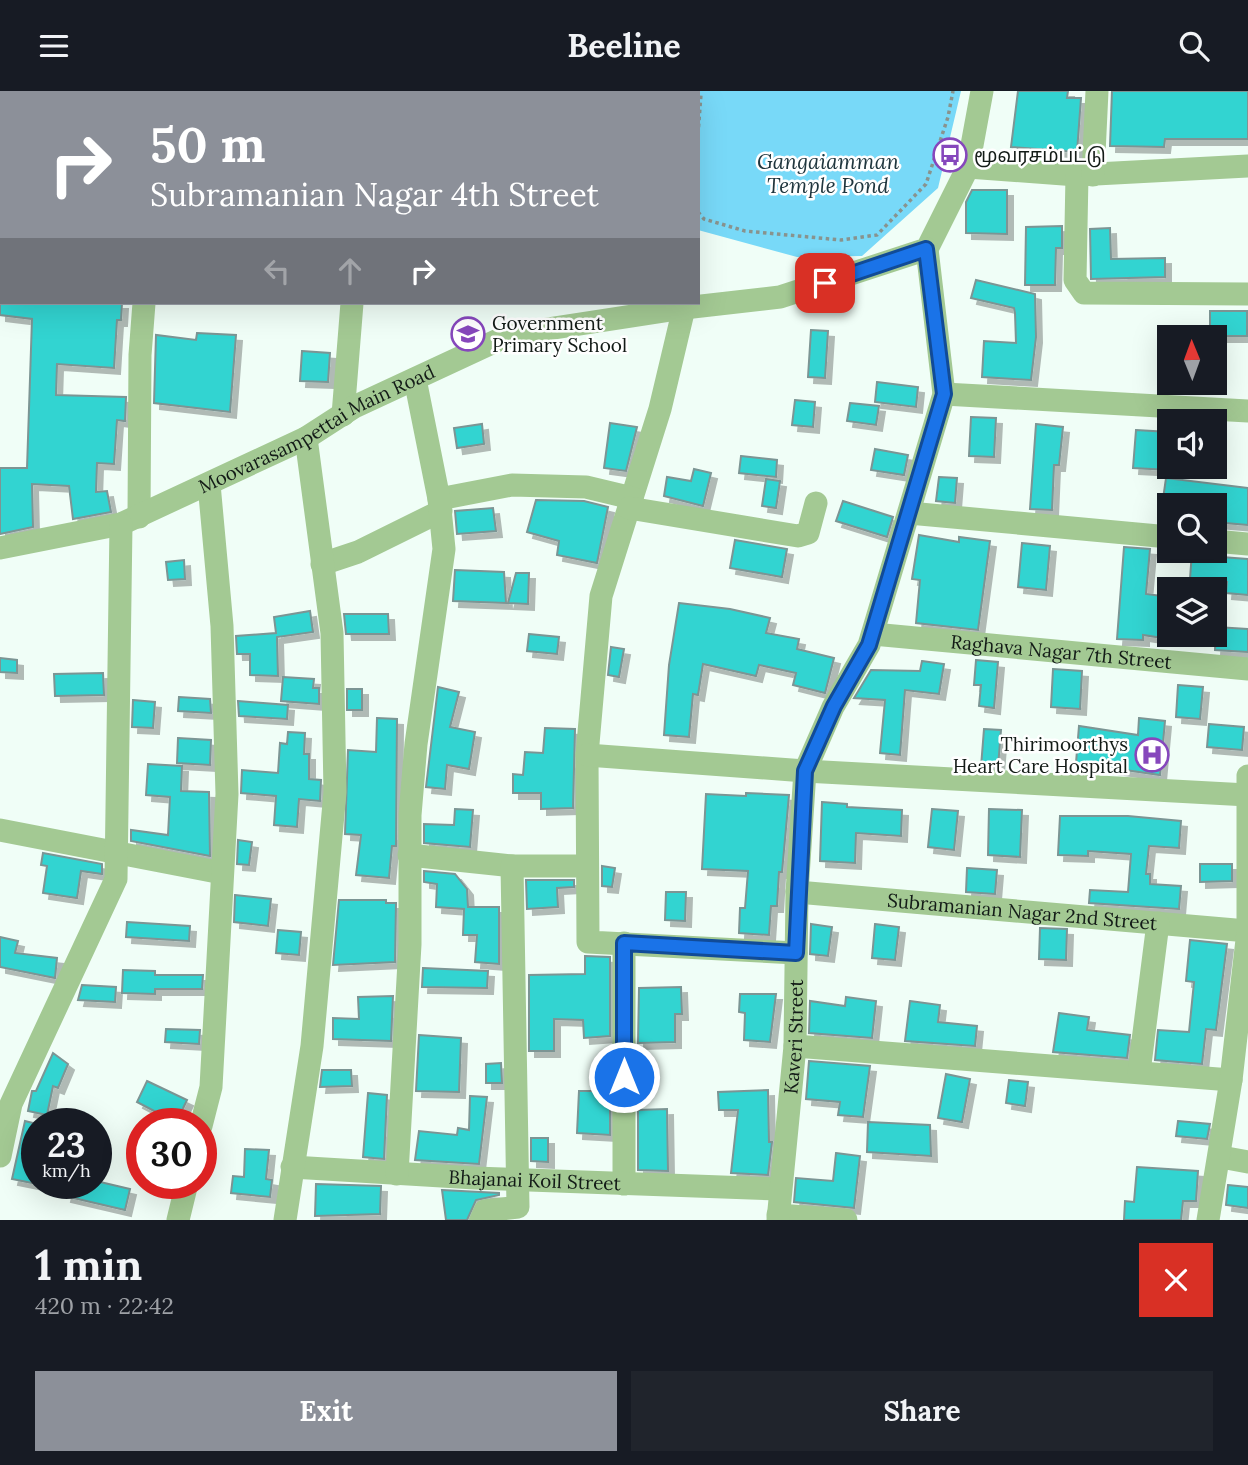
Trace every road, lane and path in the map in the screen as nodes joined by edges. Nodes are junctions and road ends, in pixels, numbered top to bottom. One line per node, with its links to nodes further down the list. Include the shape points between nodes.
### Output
1 (953, 91): 7 (path, via 926,184 877,235 841,240 745,231)
2 (982, 91): 5 (street)
3 (1097, 91): 6 (street)
4 (1248, 166): 6 (street)
5 (968, 167): 6 (street); 8 (street)
6 (1085, 175): 9 (street, via 1075,280 1084,293)
7 (700, 214)
8 (926, 249): 12 (street, Moovarasampettai Main Road, via 780,297); 14 (street)
9 (1248, 294)
10 (144, 305): 23 (street)
11 (352, 305): 16 (street)
12 (684, 308): 13 (street, Moovarasampettai Main Road, via 509,335); 19 (street, via 660,409)
13 (415, 379): 16 (street, Moovarasampettai Main Road); 21 (street)
14 (944, 394): 15 (street); 22 (street)
15 (1248, 411)
16 (343, 415): 17 (street, Moovarasampettai Main Road)
17 (306, 438): 18 (street, Moovarasampettai Main Road); 28 (street)
18 (209, 484): 23 (street, Moovarasampettai Main Road); 39 (street, via 222,626 227,794)
19 (630, 503): 20 (street, via 798,536 808,533); 21 (street, via 586,487 512,485); 31 (street, via 601,596)
20 (816, 503)
21 (440, 505): 28 (street, via 358,552); 36 (street, via 444,549 416,744)
22 (909, 513): 24 (street); 29 (street)
23 (130, 521): 27 (street, Moovarasampettai Main Road); 35 (street)
24 (1157, 536)
25 (1227, 542): 26 (street)
26 (1248, 544)
27 (0, 548)
28 (322, 564): 53 (street, via 332,633 335,792 312,1046)
29 (873, 634): 30 (street, Raghava Nagar 7th Street); 32 (street)
30 (1248, 669)
31 (587, 755): 32 (street); 38 (street)
32 (805, 771): 33 (street); 40 (street, Kaveri Street)
33 (1247, 789): 42 (street)
34 (0, 830): 35 (street)
35 (117, 852): 39 (street); 50 (street, via 116,879 11,1104)
36 (409, 855): 37 (street); 54 (street, via 410,944)
37 (512, 866): 38 (street); 55 (street)
38 (587, 866): 43 (street, via 588,942)
39 (222, 873): 49 (street, via 211,1087)
40 (797, 892): 41 (street, Subramanian Nagar 2nd Street); 44 (street, Kaveri Street)
41 (1158, 923): 42 (street, Subramanian Nagar 2nd Street); 47 (street)
42 (1248, 931): 45 (street)
43 (624, 943): 44 (street); 56 (street)
44 (796, 953): 46 (street, Kaveri Street)
45 (1242, 1042): 48 (street)
46 (795, 1046): 47 (street); 57 (street, Kaveri Street)
47 (1139, 1072): 48 (street)
48 (1231, 1080): 51 (street)
49 (206, 1108)
50 (0, 1156)
51 (1221, 1157): 52 (street); 64 (street)
52 (1248, 1162)
53 (292, 1167): 54 (street, Bhajanai Koil Street); 61 (street)
54 (397, 1174): 55 (street, Bhajanai Koil Street)
55 (518, 1180): 56 (street, Bhajanai Koil Street); 62 (street, via 518,1207 485,1211)
56 (624, 1184): 57 (street, Bhajanai Koil Street)
57 (779, 1189): 59 (street, Kaveri Street)
58 (183, 1199): 60 (street)
59 (778, 1218): 63 (street)
60 (178, 1220)
61 (285, 1220)
62 (481, 1220)
63 (846, 1220)
64 (1208, 1220)

